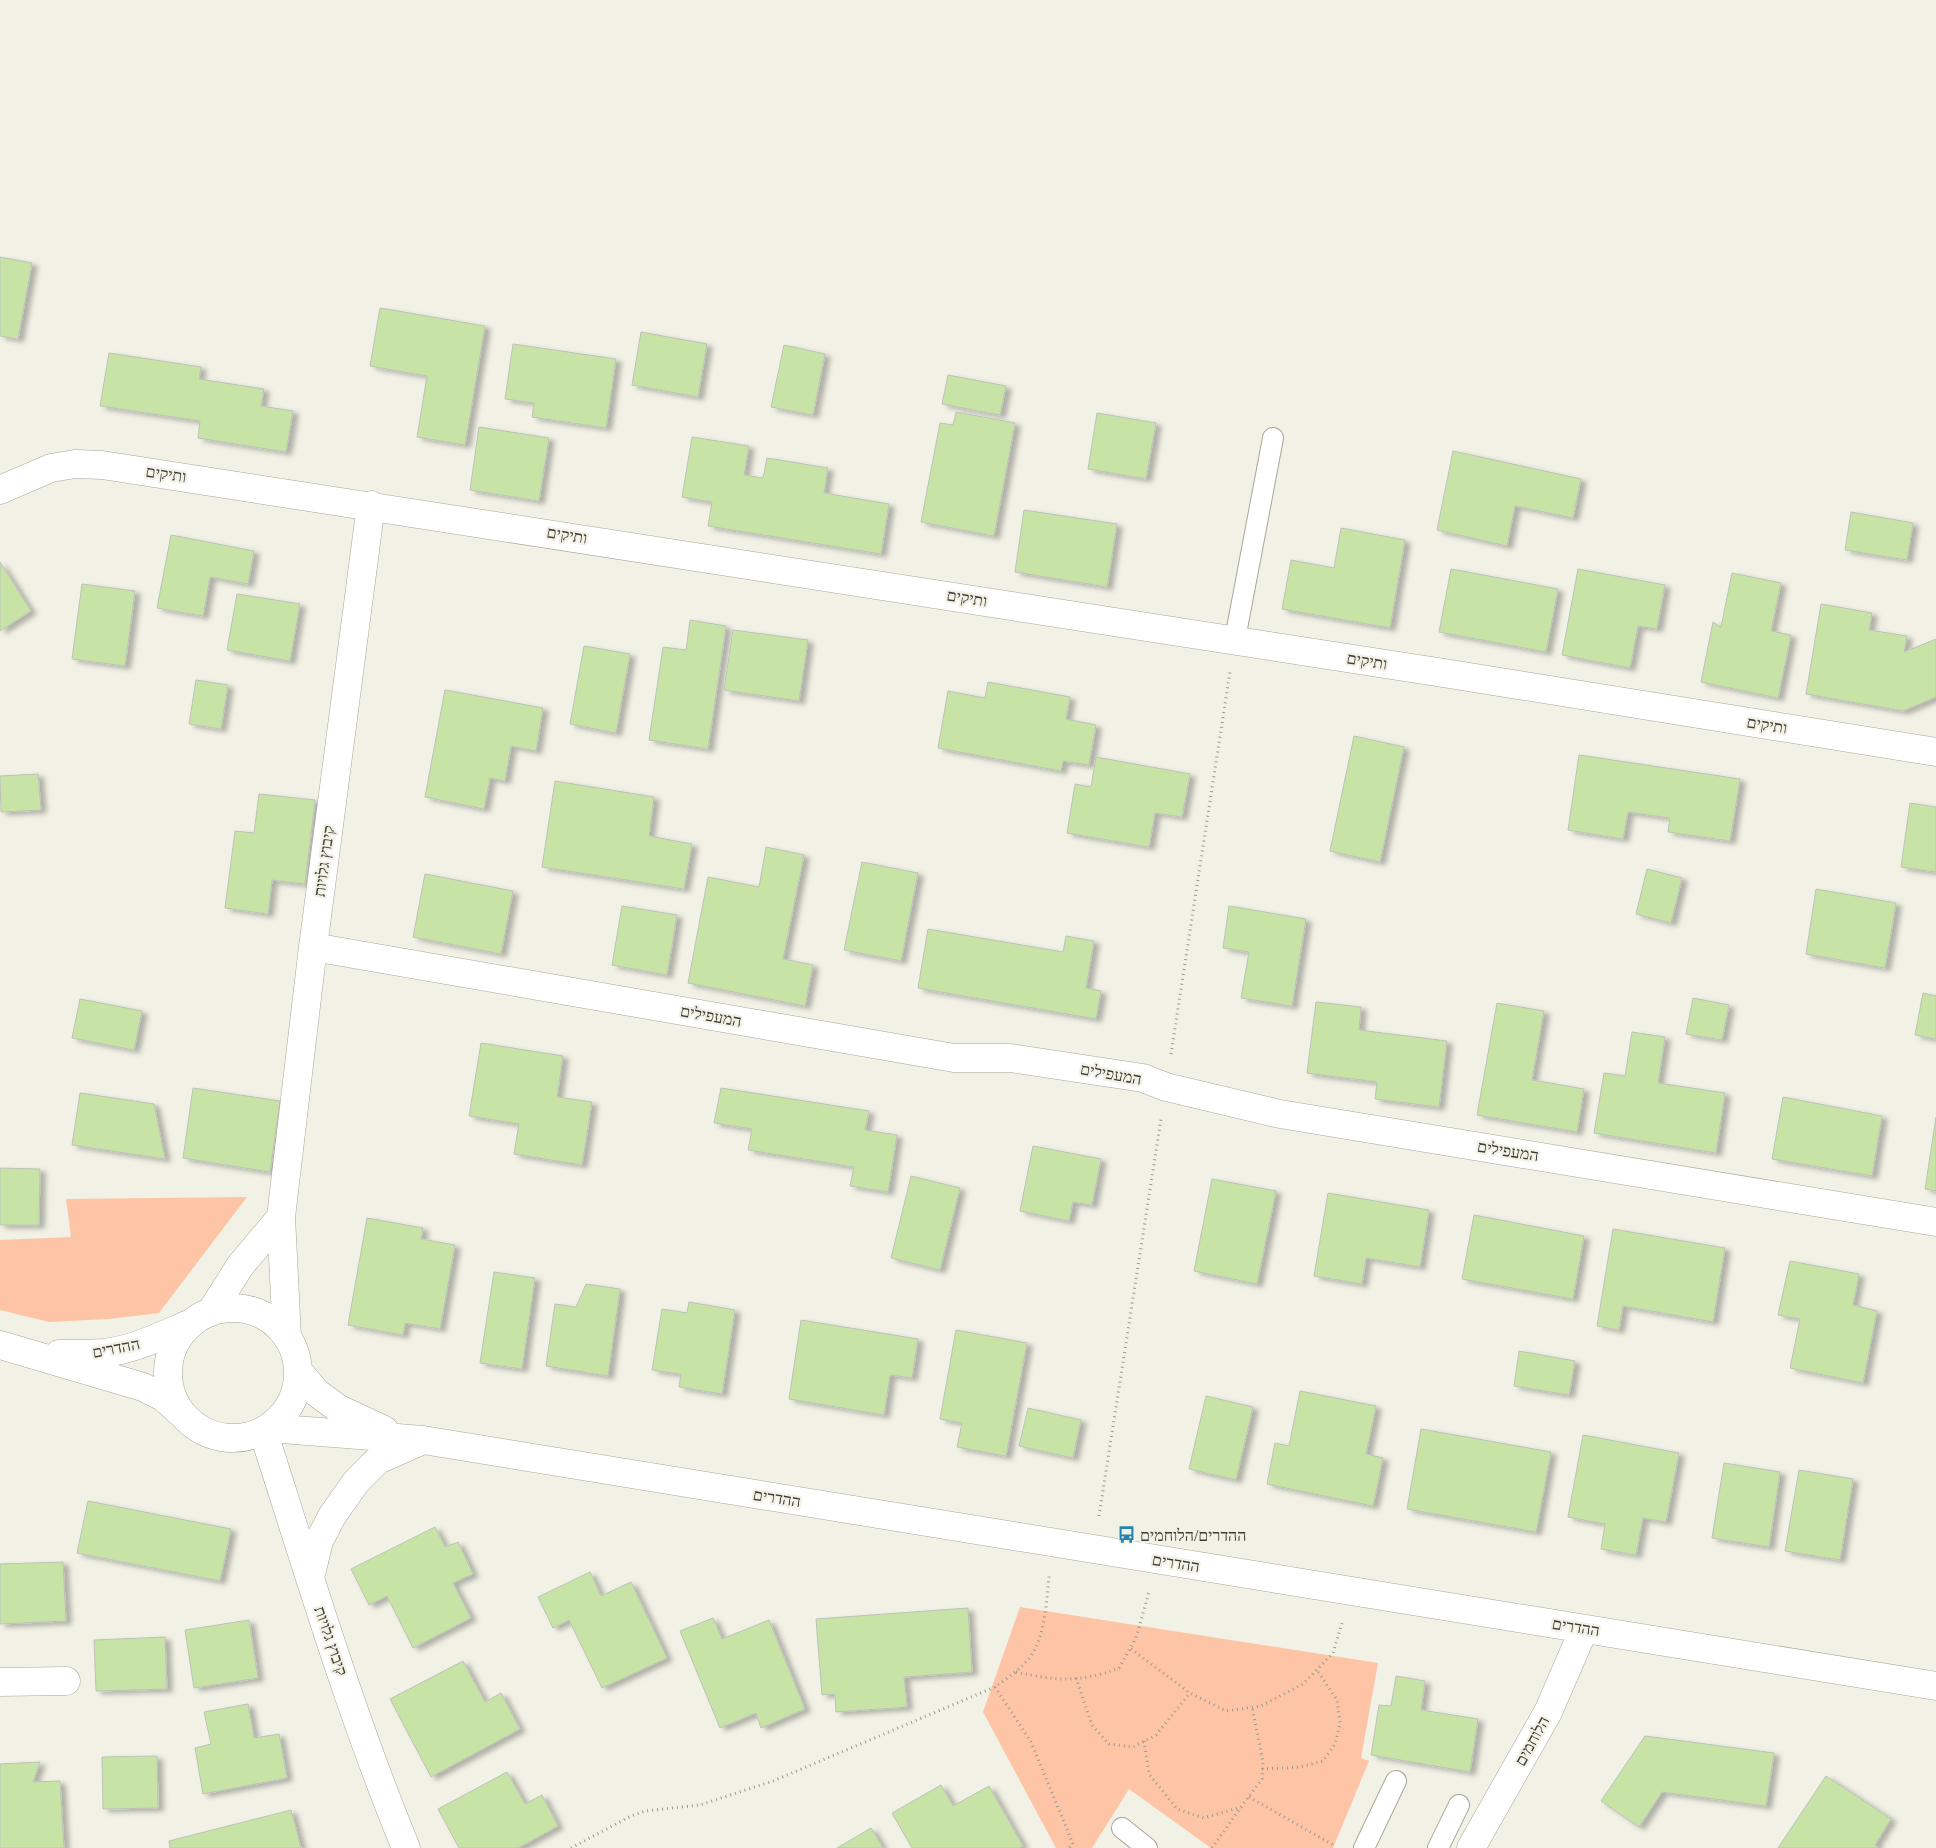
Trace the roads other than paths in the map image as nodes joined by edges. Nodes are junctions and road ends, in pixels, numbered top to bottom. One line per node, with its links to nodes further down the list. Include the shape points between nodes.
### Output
1 (1273, 438): 4 (lane)
2 (0, 490): 3 (street, ותיקים, via 51,468 75,464 102,465)
3 (371, 505): 4 (street, ותיקים); 6 (street, קיבוץ גלויות)
4 (1235, 639): 5 (street, ותיקים)
5 (1936, 752)
6 (313, 947): 7 (street, קיבוץ גלויות); 8 (street, המעפילים, via 954,1058 1010,1058 1143,1078 1166,1087 1280,1114)
7 (281, 1217): 9 (street); 10 (street, קיבוץ גלויות)
8 (1936, 1222)
9 (202, 1317): 10 (street, via 233,1308 254,1311 273,1321); 12 (street, ההדרים, via 153,1340 124,1349); 14 (street, via 178,1337 171,1356 168,1376 172,1395)
10 (287, 1337): 13 (street, via 295,1353)
11 (0, 1345): 12 (street, ההדרים)
12 (36, 1355): 14 (street, ההדרים, via 143,1387 163,1397)
13 (298, 1371): 15 (street, via 297,1388 291,1403 282,1417); 16 (street, ההדרים, via 317,1393 339,1409 375,1427)
14 (181, 1412): 15 (street, via 194,1426 228,1438 246,1437)
15 (266, 1429): 16 (street, ההדרים); 17 (street, קיבוץ גלויות)
16 (420, 1440): 17 (street, via 378,1460 356,1482 319,1541); 18 (street, ההדרים)
17 (310, 1578): 25 (street, קיבוץ גלויות)
18 (1584, 1629): 21 (street, ההדרים); 29 (street, הלוחמים, via 1544,1721)
19 (66, 1681): 20 (street)
20 (0, 1682)
21 (1936, 1686)
22 (1396, 1781): 27 (lane)
23 (1459, 1805): 28 (lane)
24 (1122, 1828): 26 (lane)
25 (406, 1848)
26 (1147, 1848)
27 (1364, 1848)
28 (1438, 1848)
29 (1471, 1848)

